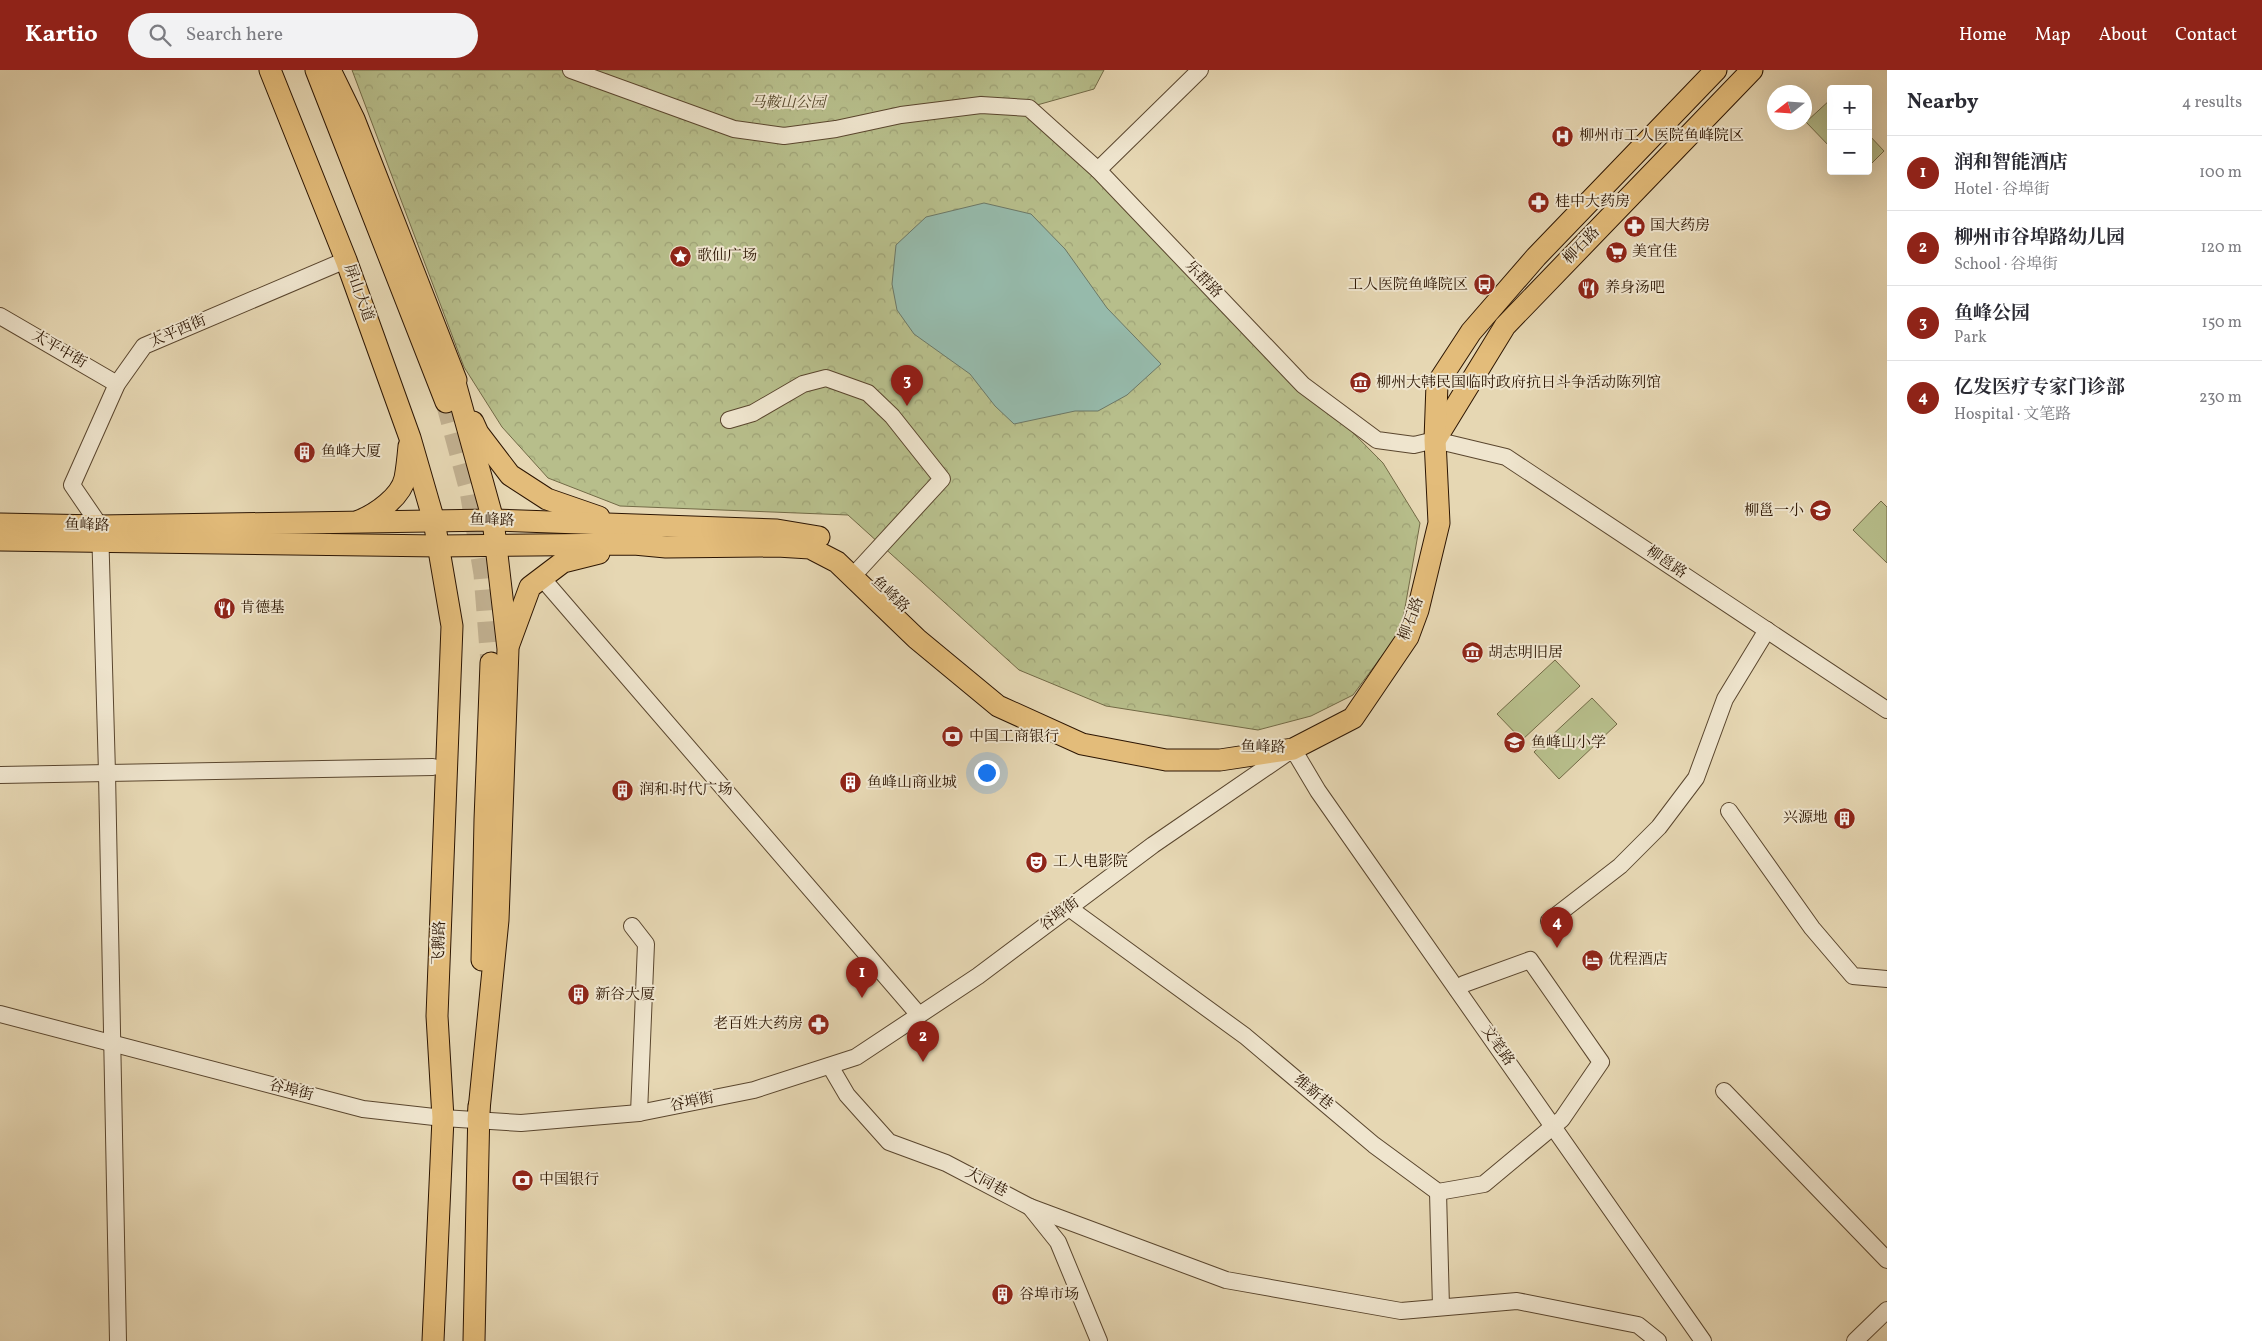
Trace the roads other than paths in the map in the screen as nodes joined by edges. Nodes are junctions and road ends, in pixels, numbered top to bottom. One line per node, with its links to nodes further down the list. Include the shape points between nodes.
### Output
1 (270, 70): 9 (main road, 屏山大道)
2 (316, 70): 13 (main road)
3 (330, 70): 11 (main road, via 354,119)
4 (572, 70): 8 (street, 乐群路, via 734,130 784,136 972,106 1029,108)
5 (1200, 70): 8 (street)
6 (1716, 70): 16 (main road, 柳石路, via 1579,211 1471,332 1437,384)
7 (1752, 70): 16 (main road, 柳石路, via 1505,326)
8 (1098, 170): 16 (street, 乐群路, via 1304,385 1377,440 1414,445)
9 (346, 260): 12 (street, 太平西街, via 144,346); 15 (main road, 屏山大道)
10 (0, 316): 12 (street, 太平中街)
11 (451, 368): 17 (main road); 22 (main road, via 478,433 510,475 547,499)
12 (117, 384): 21 (street, 太平西街, via 72,485)
13 (446, 402)
14 (729, 420): 26 (street, via 753,413 803,384 826,378 868,393 892,416 942,479)
15 (410, 438): 18 (main road, 屏山大道); 19 (main road, via 405,480 377,513)
16 (1435, 440): 28 (street, 柳邕路, via 1506,457); 32 (main road, 柳石路, via 1439,523 1408,638 1354,718)
17 (493, 520): 18 (main road, 鱼峰路); 22 (main road, 鱼峰路); 25 (main road)
18 (434, 521): 19 (main road, 鱼峰路); 24 (main road, 飞鹅路)
19 (354, 523): 21 (main road, 鱼峰路)
20 (0, 524): 21 (main road, 鱼峰路)
21 (100, 534): 23 (main road, 鱼峰路); 24 (main road, 鱼峰路); 34 (street)
22 (632, 535): 25 (main road, 鱼峰路); 26 (main road, 鱼峰路, via 777,530 816,536 837,545); 27 (main road, via 563,562)
23 (0, 540)
24 (439, 546): 25 (main road, 鱼峰路); 48 (main road, 飞鹅路, via 452,626 437,1016)
25 (496, 546): 29 (main road)
26 (856, 572): 32 (main road, 鱼峰路, via 1007,698 1084,730 1162,746)
27 (542, 578): 29 (main road, via 530,587); 43 (street)
28 (1767, 630): 31 (street, 柳邕路); 38 (street, via 1725,699 1696,778 1659,827 1620,866)
29 (508, 649): 49 (main road, via 498,920)
30 (491, 663): 49 (main road)
31 (1887, 710)
32 (1293, 749): 37 (street, 谷埠街, via 1153,845); 41 (street, 文笔路, via 1318,791)
33 (433, 767): 34 (street)
34 (107, 773): 35 (street); 44 (street)
35 (0, 775)
36 (1729, 811): 40 (street, via 1812,928 1854,976)
37 (1069, 908): 43 (street, 谷埠街, via 978,976); 51 (street, 维新巷, via 1245,1036 1374,1145)
38 (1549, 921)
39 (632, 926): 47 (street, via 646,944)
40 (1887, 979)
41 (1457, 988): 50 (street, 文笔路); 50 (street, via 1530,960 1601,1062)
42 (0, 1014): 44 (street, 谷埠街)
43 (919, 1015): 45 (street, 谷埠街, via 856,1057)
44 (112, 1044): 48 (street, 谷埠街, via 363,1109); 56 (street)
45 (830, 1066): 47 (street, 谷埠街, via 754,1090); 52 (street, 大同巷, via 847,1095 889,1142 946,1163)
46 (1724, 1091): 53 (street)
47 (639, 1113): 49 (street, 谷埠街, via 521,1122)
48 (443, 1118): 49 (street, 谷埠街); 57 (main road, 飞鹅路)
49 (478, 1120): 58 (main road)
50 (1557, 1123): 51 (street, via 1484,1184); 61 (street, 文笔路)
51 (1438, 1192): 54 (street)
52 (1030, 1207): 54 (street, via 1226,1280 1401,1311); 59 (street, 大同巷, via 1058,1242)
53 (1887, 1260)
54 (1441, 1307): 60 (street, via 1517,1301 1638,1325)
55 (1887, 1310): 62 (street)
56 (118, 1341)
57 (432, 1341)
58 (474, 1341)
59 (1099, 1341)
60 (1658, 1341)
61 (1703, 1341)
62 (1855, 1341)

